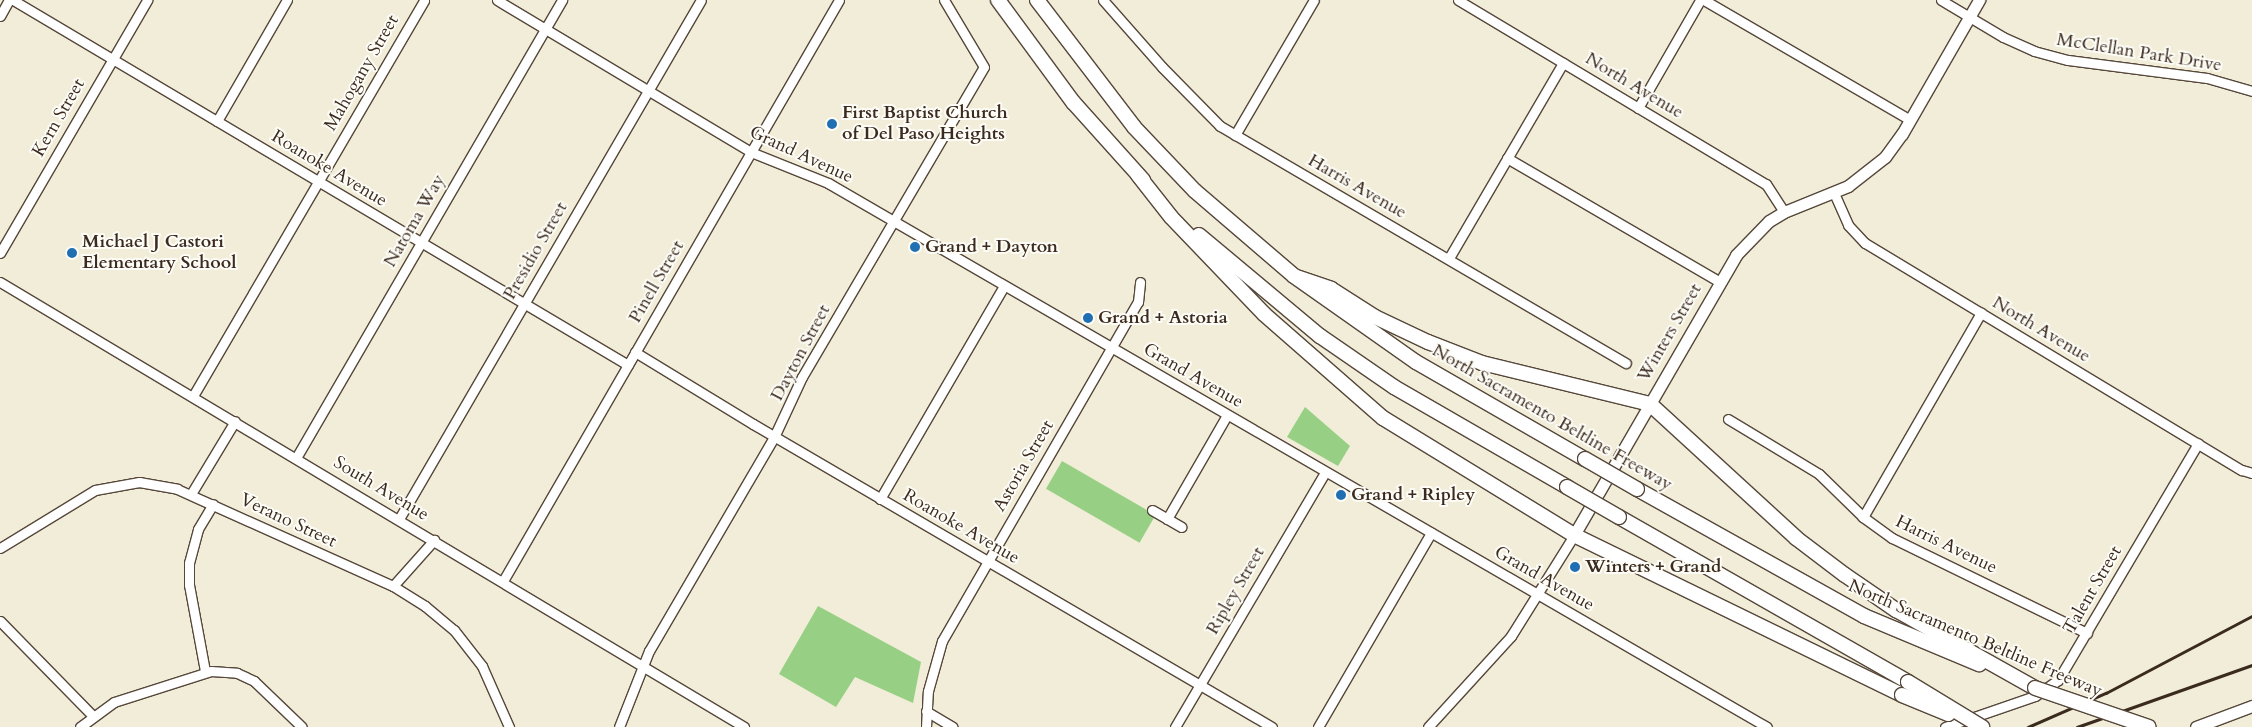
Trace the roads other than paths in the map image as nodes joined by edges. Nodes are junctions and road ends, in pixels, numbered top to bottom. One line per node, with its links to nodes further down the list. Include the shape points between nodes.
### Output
1 (9, 0): 20 (street)
2 (13, 0): 23 (street, Roanoke Avenue)
3 (147, 0): 23 (street, Kern Street)
4 (286, 0): 29 (street)
5 (424, 0): 34 (street, Mahogany Street)
6 (497, 0): 22 (street, Grand Avenue)
7 (562, 0): 22 (street, Natoma Way)
8 (701, 0): 25 (street, Presidio Street)
9 (839, 0): 31 (street, Pinell Street)
10 (944, 0): 37 (street, Dayton Street, via 984,67)
11 (998, 0): 33 (highway, via 1072,102)
12 (1037, 0): 41 (highway, North Sacramento Beltline Freeway, via 1134,127 1195,191)
13 (1103, 0): 30 (street, Harris Avenue, via 1181,87 1220,126)
14 (1314, 0): 30 (street)
15 (1458, 0): 24 (street, North Avenue)
16 (1700, 0): 27 (street)
17 (1704, 0): 28 (street)
18 (1941, 0): 21 (street, McClellan Park Drive)
19 (1979, 0): 21 (main road, Winters Street)
20 (0, 16)
21 (1970, 17): 26 (street, McClellan Park Drive, via 2034,51 2068,60 2207,78); 28 (main road, Winters Street)
22 (546, 29): 25 (street, Grand Avenue); 38 (street, Natoma Way)
23 (112, 59): 29 (street, Roanoke Avenue); 39 (street, Kern Street)
24 (1563, 63): 27 (street, North Avenue); 32 (street)
25 (649, 90): 31 (street, Grand Avenue); 47 (street, Presidio Street)
26 (2252, 91)
27 (1638, 108): 36 (street, North Avenue, via 1766,184)
28 (1910, 120): 35 (main road, Winters Street, via 1893,147 1873,169)
29 (217, 121): 34 (street, Roanoke Avenue)
30 (1235, 135): 40 (street, Harris Avenue)
31 (751, 152): 37 (street, Grand Avenue, via 828,183); 50 (street, Pinell Street)
32 (1507, 158): 40 (street); 43 (street)
33 (1138, 175): 72 (highway, via 1171,217 1264,314 1383,418); 88 (highway, bridge, via 1250,280 1320,336 1394,387)
34 (318, 181): 38 (street, Roanoke Avenue); 53 (street, Mahogany Street)
35 (1834, 193): 36 (main road, Winters Street); 48 (street, North Avenue, via 1848,225 1861,241)
36 (1784, 212): 43 (main road, Winters Street, via 1747,240)
37 (893, 222): 45 (street, Grand Avenue); 58 (street, Dayton Street, via 802,377)
38 (421, 243): 47 (street, Roanoke Avenue); 60 (street, Natoma Way)
39 (0, 253)
40 (1449, 258): 51 (street, Harris Avenue)
41 (1294, 276): 54 (highway, via 1331,290 1375,317 1428,342 1482,363); 81 (highway, North Sacramento Beltline Freeway, bridge, via 1416,362 1585,459 1864,616)
42 (1140, 282): 49 (street, Astoria Street, via 1138,302)
43 (1720, 282): 54 (main road, Winters Street)
44 (3, 283): 46 (street); 53 (street, South Avenue)
45 (1004, 286): 49 (street, Grand Avenue); 64 (street)
46 (0, 294)
47 (524, 304): 52 (street, Roanoke Avenue); 68 (street, Presidio Street)
48 (1981, 313): 59 (street, North Avenue); 67 (street)
49 (1111, 348): 55 (street, Grand Avenue); 75 (street, Astoria Street)
50 (635, 352): 52 (street, Pinell Street); 58 (street, Roanoke Avenue)
51 (1626, 363)
52 (628, 365): 76 (street, Pinell Street)
53 (193, 396): 57 (street, South Avenue)
54 (1650, 404): 72 (main road, Winters Street); 81 (highway, via 1796,538)
55 (1227, 415): 61 (street, Grand Avenue); 69 (street)
56 (1728, 419): 67 (street, Harris Avenue, via 1819,474)
57 (235, 421): 60 (street, South Avenue); 63 (street)
58 (774, 437): 64 (street, Roanoke Avenue); 82 (street, Dayton Street)
59 (2198, 443): 62 (street, North Avenue); 80 (street, Talent Street)
60 (296, 458): 68 (street, South Avenue)
61 (1325, 472): 71 (street, Grand Avenue); 84 (street, Ripley Street)
62 (2252, 473)
63 (191, 494): 65 (street, Verano Street); 74 (street, Verano Street, via 152,483 107,486 71,502)
64 (880, 499): 75 (street, Roanoke Avenue)
65 (213, 504): 77 (street, Verano Street); 83 (street, via 193,542 189,563 189,585)
66 (1152, 510): 69 (street)
67 (1863, 517): 80 (street, Harris Avenue, via 1904,545 2051,612)
68 (399, 519): 73 (street, South Avenue)
69 (1167, 519): 70 (street)
70 (1181, 527)
71 (1431, 533): 78 (street, Grand Avenue); 98 (street)
72 (1574, 535): 78 (street, Winters Street); 88 (highway, bridge, via 1902,695)
73 (434, 540): 76 (street, South Avenue); 77 (street)
74 (0, 548)
75 (987, 561): 84 (street, Roanoke Avenue); 86 (street, Astoria Street, via 937,653)
76 (503, 581): 82 (street, South Avenue)
77 (393, 586): 91 (street, Verano Street, via 431,610 469,648 494,686)
78 (1539, 595): 99 (street, Winters Street, via 1511,636); 100 (street, Grand Avenue)
79 (0, 621): 87 (street)
80 (2087, 633): 88 (street, Talent Street, via 2063,674 2048,688)
81 (1941, 641): 102 (highway, North Sacramento Beltline Freeway, bridge, via 2035,688)
82 (642, 664): 92 (street, Dayton Street); 93 (street, South Avenue)
83 (205, 671): 87 (street, via 120,699); 90 (street, via 230,672 254,681)
84 (1200, 685): 96 (street, Ripley Street); 97 (street, Roanoke Avenue)
85 (2252, 706): 103 (main road)
86 (926, 711): 94 (street, Astoria Street); 95 (street)
87 (92, 715): 89 (street)
88 (1981, 723): 101 (street)
89 (80, 727)
90 (302, 727)
91 (508, 727)
92 (619, 727)
93 (744, 727)
94 (926, 727)
95 (953, 727)
96 (1175, 727)
97 (1272, 727)
98 (1318, 727)
99 (1428, 727)
100 (1767, 727)
101 (1945, 727)
102 (2149, 727)
103 (2196, 727)

